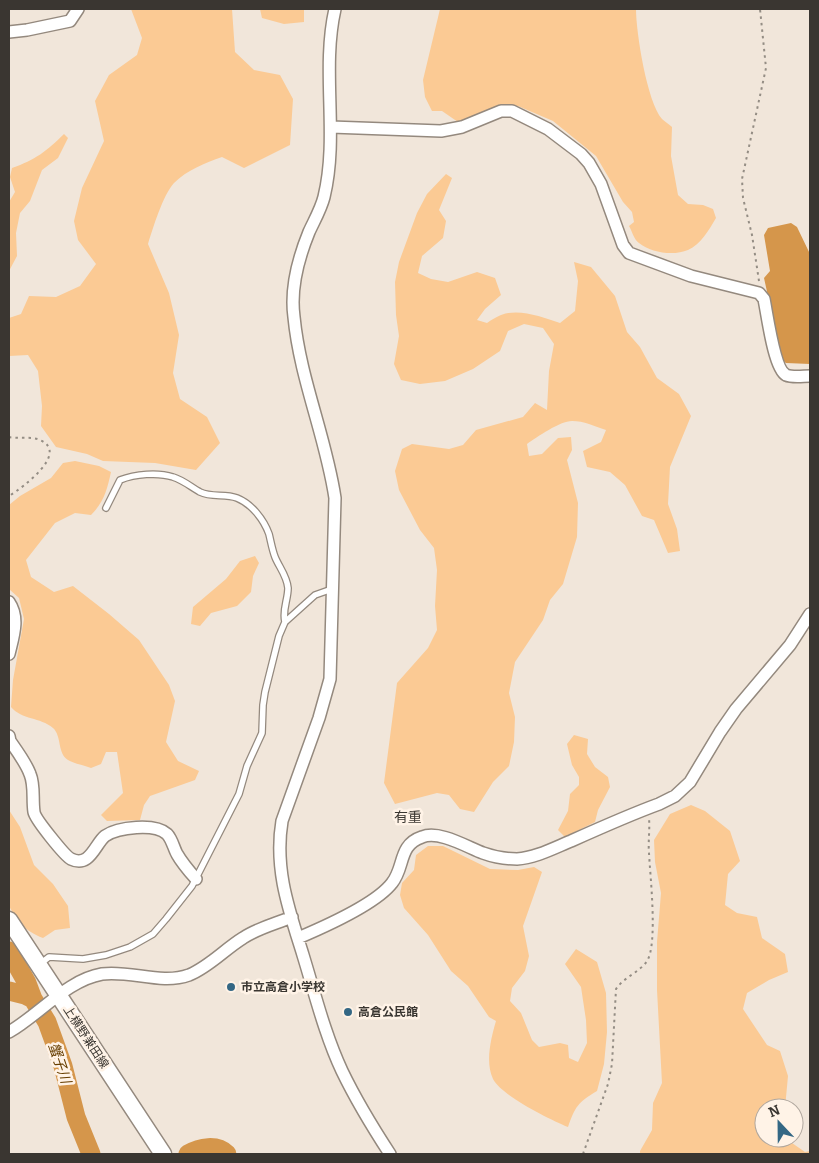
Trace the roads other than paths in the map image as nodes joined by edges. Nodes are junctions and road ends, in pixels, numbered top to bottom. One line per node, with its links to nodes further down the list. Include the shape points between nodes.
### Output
1 (78, 9): 3 (street, via 70,21)
2 (335, 9): 4 (street, via 330,56)
3 (9, 32)
4 (331, 127): 5 (street, via 441,131 462,127 501,111 512,111 548,129 589,162 629,253 690,276 758,293 764,299 780,368 792,376); 7 (street, via 328,179 297,267 293,317 336,498)
5 (810, 376)
6 (106, 508): 10 (lane, via 120,480 130,476 156,475 172,476 201,492 236,497 248,504 268,533 287,581)
7 (332, 589): 10 (lane, via 315,595); 14 (street, via 330,679 282,821 279,839 281,874)
8 (9, 602): 11 (street, via 15,618)
9 (810, 614): 16 (street, via 790,645 736,709 690,782 675,796 540,854 518,859 485,854 438,836 422,836 401,857 394,880 387,890 319,930)
10 (285, 622): 13 (lane, via 278,636 265,692 262,733 239,794)
11 (9, 654)
12 (9, 736): 13 (street, via 33,783 34,814 70,859 80,861 90,856 103,838 111,833 128,828 152,828 168,834 178,855)
13 (196, 879): 17 (lane, via 153,934 130,947 83,959 48,958)
14 (292, 917): 16 (street); 18 (street, via 243,937 190,974 177,978 102,974 88,977)
15 (9, 920): 17 (main road, 上横野兼田線)
16 (298, 938): 21 (street, via 342,1070)
17 (38, 965): 18 (main road, 上横野兼田線)
18 (59, 996): 19 (street); 20 (main road, 上横野兼田線)
19 (9, 1032)
20 (163, 1154)
21 (390, 1154)

